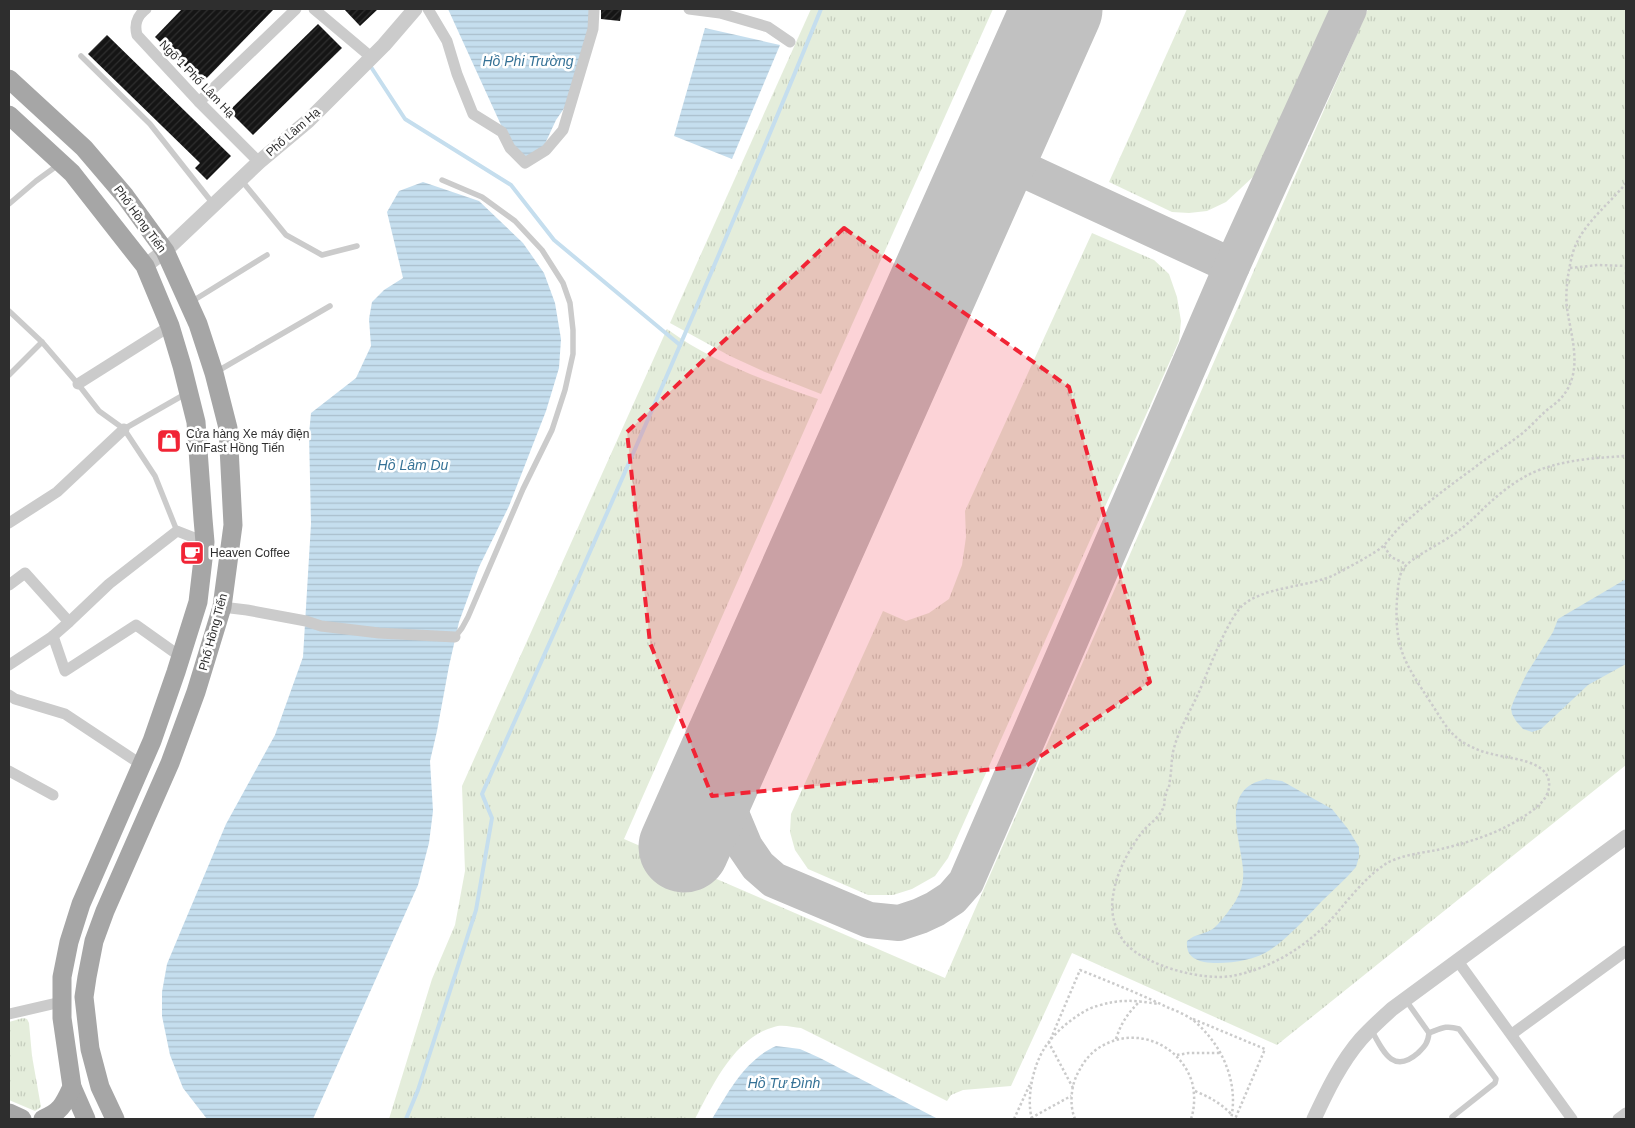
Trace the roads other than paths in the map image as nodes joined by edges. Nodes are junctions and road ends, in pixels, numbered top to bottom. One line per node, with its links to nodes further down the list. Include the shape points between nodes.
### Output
1 (146, 9): 12 (street, Ngõ 1 Phố Lâm Hạ, via 136,23 137,35)
2 (296, 9): 12 (street)
3 (314, 9): 10 (street)
4 (428, 9): 5 (street, via 447,41 473,114 502,132 510,148 525,163 546,150 563,130 593,30)
5 (594, 9)
6 (689, 9): 8 (street, via 720,13 768,27)
7 (408, 12): 10 (street, Phố Lâm Hạ)
8 (790, 42)
9 (81, 56): 19 (lane, via 150,124)
10 (371, 57): 14 (street, Phố Lâm Hạ, via 308,121)
11 (9, 79): 21 (main road, Phố Hồng Tiến, via 84,148 125,196)
12 (199, 102): 14 (street, Ngõ 1 Phố Lâm Hạ)
13 (9, 115): 15 (main road, Phố Hồng Tiến)
14 (259, 162): 16 (street, Phố Lâm Hạ)
15 (61, 163): 18 (lane); 23 (main road, Phố Hồng Tiến)
16 (240, 179): 19 (street, Phố Lâm Hạ); 20 (lane, via 286,236 322,255)
17 (442, 180): 41 (lane, via 482,197 515,221 542,250 563,283 570,303 573,330 573,354 552,430 468,617)
18 (9, 204)
19 (214, 204): 21 (street, Phố Lâm Hạ)
20 (357, 246)
21 (165, 251): 23 (street, Phố Lâm Hạ); 24 (main road, Phố Hồng Tiến)
22 (267, 255): 24 (lane)
23 (145, 266): 27 (main road, Phố Hồng Tiến)
24 (189, 303): 29 (main road, Phố Hồng Tiến)
25 (330, 306): 29 (lane)
26 (9, 311): 28 (lane)
27 (170, 326): 31 (street); 32 (main road, Phố Hồng Tiến)
28 (42, 342): 30 (lane); 31 (lane)
29 (214, 373): 38 (main road, Phố Hồng Tiến, via 228,428 233,525)
30 (9, 375)
31 (78, 384): 33 (lane, via 98,411)
32 (188, 392): 33 (lane); 36 (main road, Phố Hồng Tiến, via 196,422)
33 (124, 429): 34 (street, via 57,492); 35 (lane, via 155,476)
34 (9, 523)
35 (177, 531): 36 (street); 39 (street, via 110,584)
36 (204, 542): 42 (main road, Phố Hồng Tiến, via 198,602)
37 (9, 585): 39 (street, via 25,573)
38 (222, 607): 41 (street, via 298,619 331,628); 64 (main road, Phố Hồng Tiến, via 170,763 94,942 84,997 90,1048 100,1087)
39 (70, 622): 40 (street)
40 (53, 636): 42 (street, via 65,671 136,625); 43 (street)
41 (455, 637)
42 (181, 657): 45 (main road, Phố Hồng Tiến)
43 (9, 665)
44 (9, 695): 45 (street, via 65,714)
45 (142, 765): 52 (main road, Phố Hồng Tiến, via 81,904 69,942)
46 (9, 771): 47 (street)
47 (53, 795)
48 (1626, 837): 50 (street)
49 (1626, 951): 56 (street)
50 (1457, 960): 51 (street); 56 (street)
51 (1404, 999): 54 (street); 55 (lane)
52 (61, 1002): 53 (street); 57 (main road, Phố Hồng Tiến)
53 (9, 1014)
54 (1371, 1029): 55 (lane, via 1388,1057 1396,1062 1413,1057 1427,1045); 65 (street, via 1340,1067)
55 (1430, 1033): 60 (lane, via 1450,1026 1459,1029 1496,1079)
56 (1512, 1034): 66 (street)
57 (72, 1087): 62 (main road, via 63,1107); 63 (main road, Phố Hồng Tiến)
58 (9, 1113): 61 (main road)
59 (1626, 1113): 67 (street)
60 (1452, 1117)
61 (22, 1119)
62 (43, 1119)
63 (86, 1119)
64 (116, 1119)
65 (1314, 1119)
66 (1572, 1119)
67 (1618, 1119)

